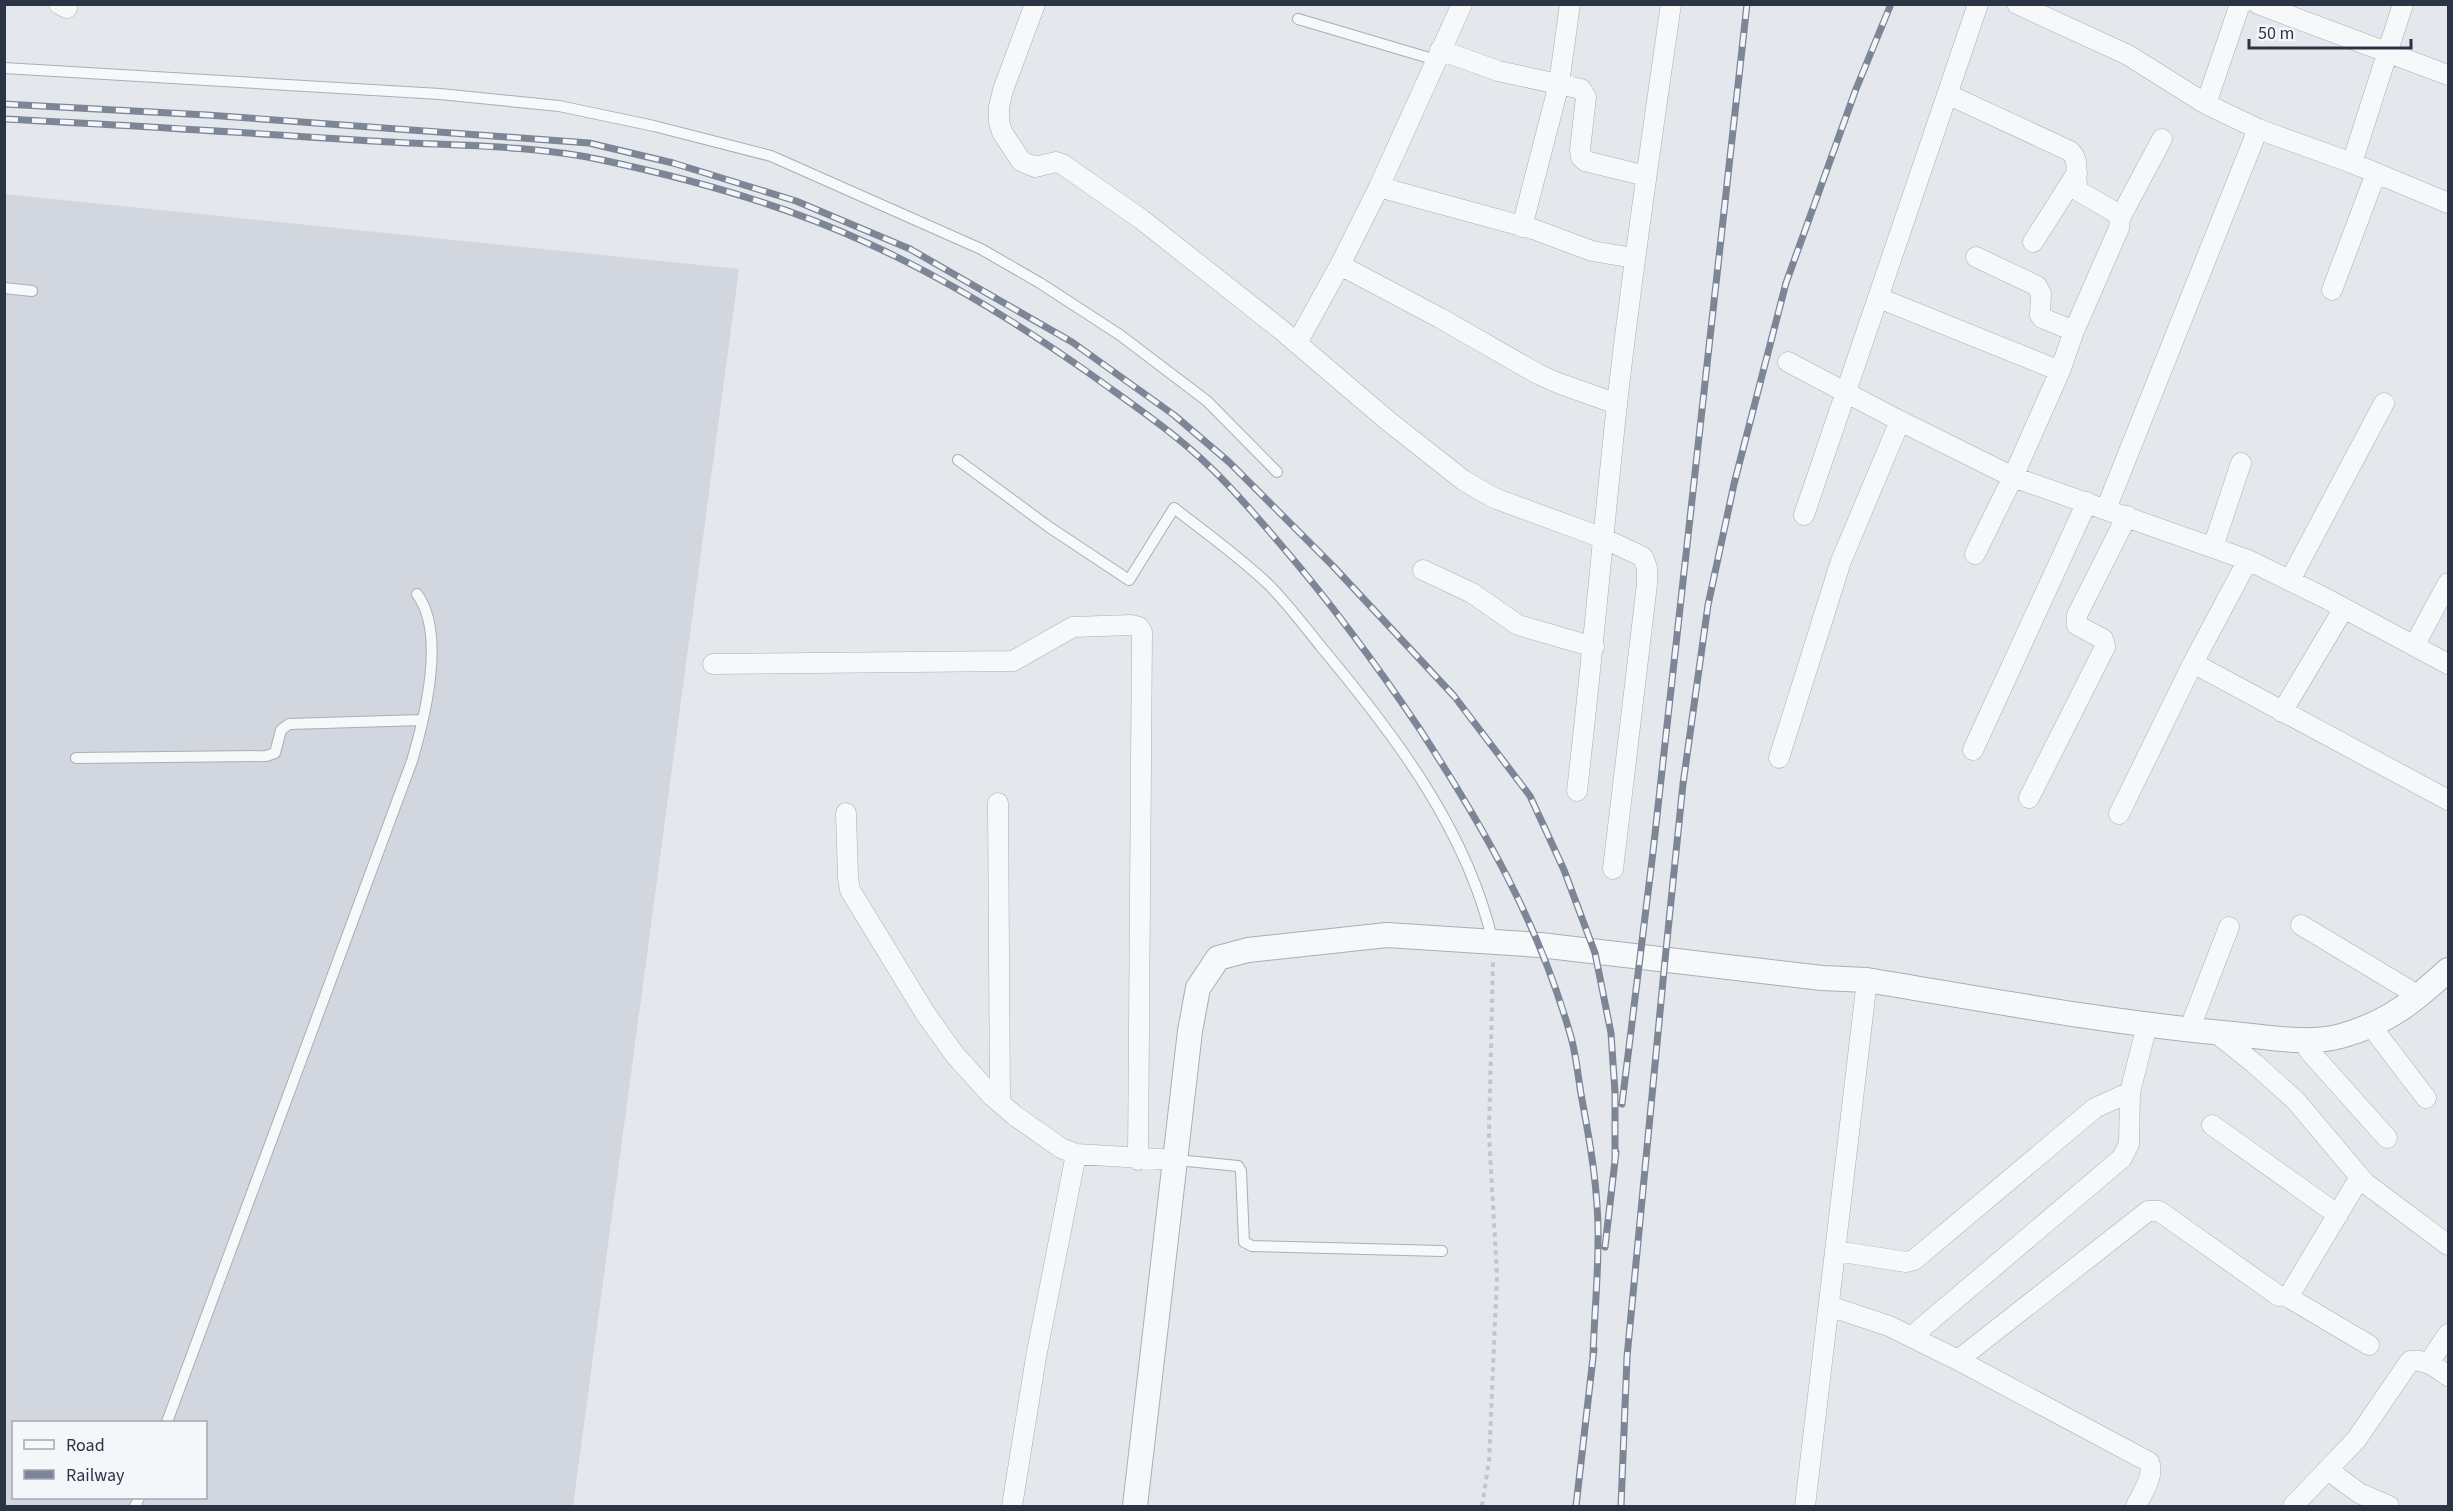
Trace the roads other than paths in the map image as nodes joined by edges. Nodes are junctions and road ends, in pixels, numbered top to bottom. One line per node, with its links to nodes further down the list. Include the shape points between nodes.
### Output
1 (1035, 4): 37 (street, via 999,108 1002,132 1018,157 1035,167 1062,164 1141,219)
2 (1462, 4): 12 (street)
3 (1570, 4): 15 (street)
4 (1671, 4): 23 (street)
5 (1978, 4): 16 (street)
6 (2017, 4): 17 (street, via 2128,55)
7 (2242, 4): 17 (street)
8 (2258, 4): 11 (street)
9 (2403, 4): 11 (street)
10 (1298, 19): 12 (lane)
11 (2387, 54): 14 (street); 20 (street)
12 (1438, 55): 15 (street); 24 (street)
13 (4, 68): 46 (lane, via 440,94 559,106 771,156 981,249 1040,283 1120,334 1207,401)
14 (2448, 75)
15 (1559, 84): 23 (street, via 1581,89 1586,97 1581,157); 27 (street)
16 (1949, 95): 21 (street, via 2070,151 2077,162); 35 (street)
17 (2206, 104): 18 (street)
18 (2258, 129): 20 (street); 48 (street)
19 (2162, 139): 26 (street)
20 (2352, 163): 22 (street)
21 (2077, 172): 26 (street, via 2080,192); 28 (street)
22 (2376, 173): 25 (street); 33 (street)
23 (1646, 176): 30 (street)
24 (1379, 187): 27 (street); 31 (street)
25 (2448, 203)
26 (2120, 218): 36 (street)
27 (1522, 227): 30 (street, via 1592,251)
28 (2033, 242)
29 (1976, 257): 36 (street, via 2037,286 2042,318)
30 (1634, 258): 42 (street)
31 (1340, 265): 37 (street); 42 (street, via 1538,374)
32 (4, 288): 34 (lane)
33 (2332, 290)
34 (32, 291)
35 (1879, 298): 39 (street); 40 (street)
36 (2074, 331): 39 (street)
37 (1297, 343): 51 (street, via 1462,480 1494,498)
38 (1788, 362): 40 (street)
39 (2060, 371): 47 (street)
40 (1846, 393): 43 (street); 49 (street)
41 (2384, 403): 56 (street)
42 (1617, 404): 51 (street)
43 (1900, 421): 47 (street); 69 (street, via 1840,561)
44 (958, 460): 79 (lane, via 1129,580 1174,508 1271,587 1350,681 1430,792 1470,872)
45 (2241, 463): 52 (street)
46 (1277, 472)
47 (2013, 477): 48 (street); 53 (street)
48 (2097, 505): 50 (street); 67 (street)
49 (1804, 515)
50 (2127, 516): 52 (street); 71 (street, via 2077,615 2077,625 2103,639 2105,647)
51 (1604, 538): 61 (street); 76 (street, via 1642,557 1647,568)
52 (2213, 548): 54 (street)
53 (1975, 554)
54 (2248, 560): 56 (street); 62 (street)
55 (1422, 570): 61 (street, via 1472,593 1518,625)
56 (2290, 580): 59 (street)
57 (2448, 583): 60 (street)
58 (417, 594): 66 (lane, via 432,638)
59 (2344, 608): 60 (street); 65 (street)
60 (2415, 646): 64 (street)
61 (1593, 647): 70 (street)
62 (2193, 663): 65 (street); 75 (street)
63 (713, 664): 94 (street, via 1013,661 1073,627 1139,627 1142,632)
64 (2448, 664)
65 (2282, 712): 72 (street)
66 (422, 720): 68 (lane, via 289,724 281,730 275,753 266,756); 109 (lane, via 412,761)
67 (1973, 750)
68 (76, 758)
69 (1779, 758)
70 (1577, 791)
71 (2029, 798)
72 (2448, 800)
73 (998, 803): 90 (street)
74 (846, 813): 90 (street, via 848,878 857,903 955,1055)
75 (2119, 814)
76 (1613, 869)
77 (2301, 925): 82 (street)
78 (2229, 927): 85 (street)
79 (1493, 944): 81 (street, via 1540,945); 95 (street, via 1387,935 1248,950 1218,958 1198,988)
80 (2448, 970): 82 (street)
81 (1867, 980): 83 (street); 100 (street)
82 (2419, 996): 84 (street)
83 (2147, 1025): 85 (street); 88 (street)
84 (2371, 1026): 87 (street, via 2339,1036); 89 (street)
85 (2189, 1030): 86 (street)
86 (2215, 1032): 87 (street); 96 (street, via 2296,1101)
87 (2302, 1040): 92 (street)
88 (2130, 1092): 100 (street, via 2095,1108 1914,1260); 104 (street, via 2129,1144 2122,1158)
89 (2426, 1098)
90 (1000, 1103): 93 (street, via 1061,1148)
91 (2212, 1125): 97 (street)
92 (2387, 1138)
93 (1076, 1154): 94 (street); 111 (street, via 1036,1357)
94 (1138, 1160): 95 (street)
95 (1177, 1160): 99 (lane, via 1238,1166 1242,1171 1242,1232 1244,1242 1252,1246); 112 (street)
96 (2360, 1177): 97 (street); 98 (street)
97 (2338, 1215): 101 (street)
98 (2448, 1245)
99 (1442, 1251)
100 (1836, 1251): 102 (street)
101 (2286, 1296): 105 (street); 106 (street, via 2279,1296 2159,1211 2148,1211)
102 (1829, 1306): 104 (street); 113 (street)
103 (2448, 1334): 107 (street)
104 (1911, 1337): 106 (street)
105 (2369, 1345)
106 (1958, 1360): 114 (street, via 2149,1462 2150,1476)
107 (2429, 1363): 108 (street); 110 (street, via 2410,1361 2365,1428)
108 (2448, 1376)
109 (166, 1421)
110 (2328, 1470): 115 (street); 116 (street, via 2359,1493)
111 (1012, 1506)
112 (1135, 1506)
113 (1805, 1506)
114 (2136, 1506)
115 (2293, 1506)
116 (2389, 1506)

